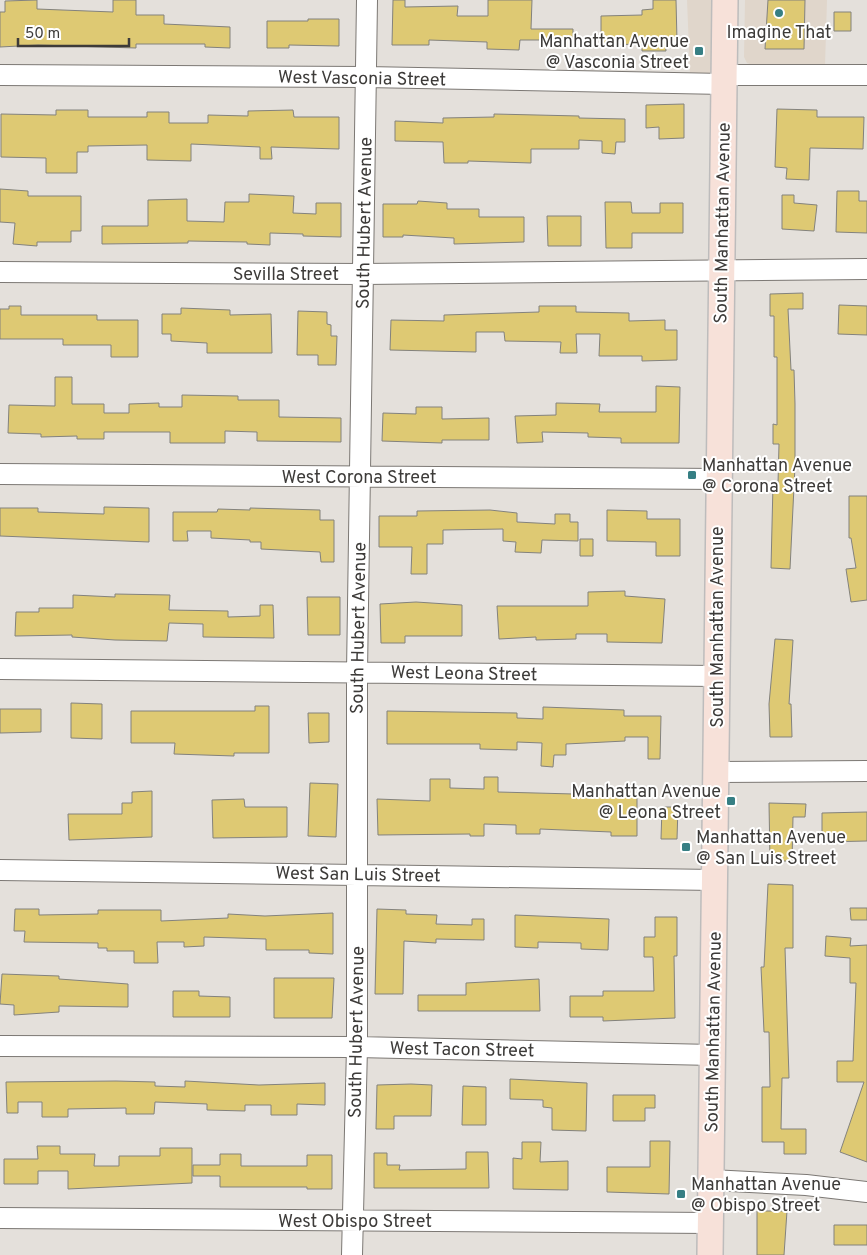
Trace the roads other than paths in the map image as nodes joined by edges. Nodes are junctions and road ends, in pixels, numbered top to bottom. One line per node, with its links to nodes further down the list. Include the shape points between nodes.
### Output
1 (367, 0): 5 (street, South Hubert Avenue)
2 (726, 0): 6 (main road, South Manhattan Avenue)
3 (0, 75): 5 (street, West Vasconia Street)
4 (867, 75): 6 (street, West Vasconia Street)
5 (366, 77): 6 (street, West Vasconia Street); 10 (street, South Hubert Avenue)
6 (724, 79): 8 (main road, South Manhattan Avenue)
7 (867, 269): 8 (street, Sevilla Street)
8 (721, 270): 10 (street, Sevilla Street); 13 (main road, South Manhattan Avenue)
9 (0, 272): 10 (street, Sevilla Street)
10 (364, 274): 12 (street, South Hubert Avenue)
11 (0, 474): 12 (street, West Corona Street)
12 (360, 477): 13 (street, West Corona Street); 15 (street, South Hubert Avenue)
13 (719, 479): 16 (main road, South Manhattan Avenue)
14 (0, 669): 15 (street, West Leona Street)
15 (357, 672): 16 (street, West Leona Street); 20 (street, South Hubert Avenue)
16 (717, 676): 18 (main road, South Manhattan Avenue)
17 (867, 770): 18 (street)
18 (717, 772): 21 (main road, South Manhattan Avenue)
19 (0, 870): 20 (street, West San Luis Street)
20 (358, 874): 21 (street, West San Luis Street); 23 (street, South Hubert Avenue)
21 (715, 880): 24 (main road, South Manhattan Avenue)
22 (0, 1046): 23 (street, West Tacon Street)
23 (357, 1047): 24 (street, West Tacon Street); 28 (street, South Hubert Avenue)
24 (713, 1055): 25 (main road, South Manhattan Avenue)
25 (711, 1180): 26 (street); 29 (main road, South Manhattan Avenue)
26 (867, 1192)
27 (0, 1218): 28 (street, West Obispo Street)
28 (353, 1220): 29 (street, West Obispo Street); 30 (street, South Hubert Avenue)
29 (710, 1223): 31 (main road, South Manhattan Avenue)
30 (352, 1255)
31 (710, 1255)

